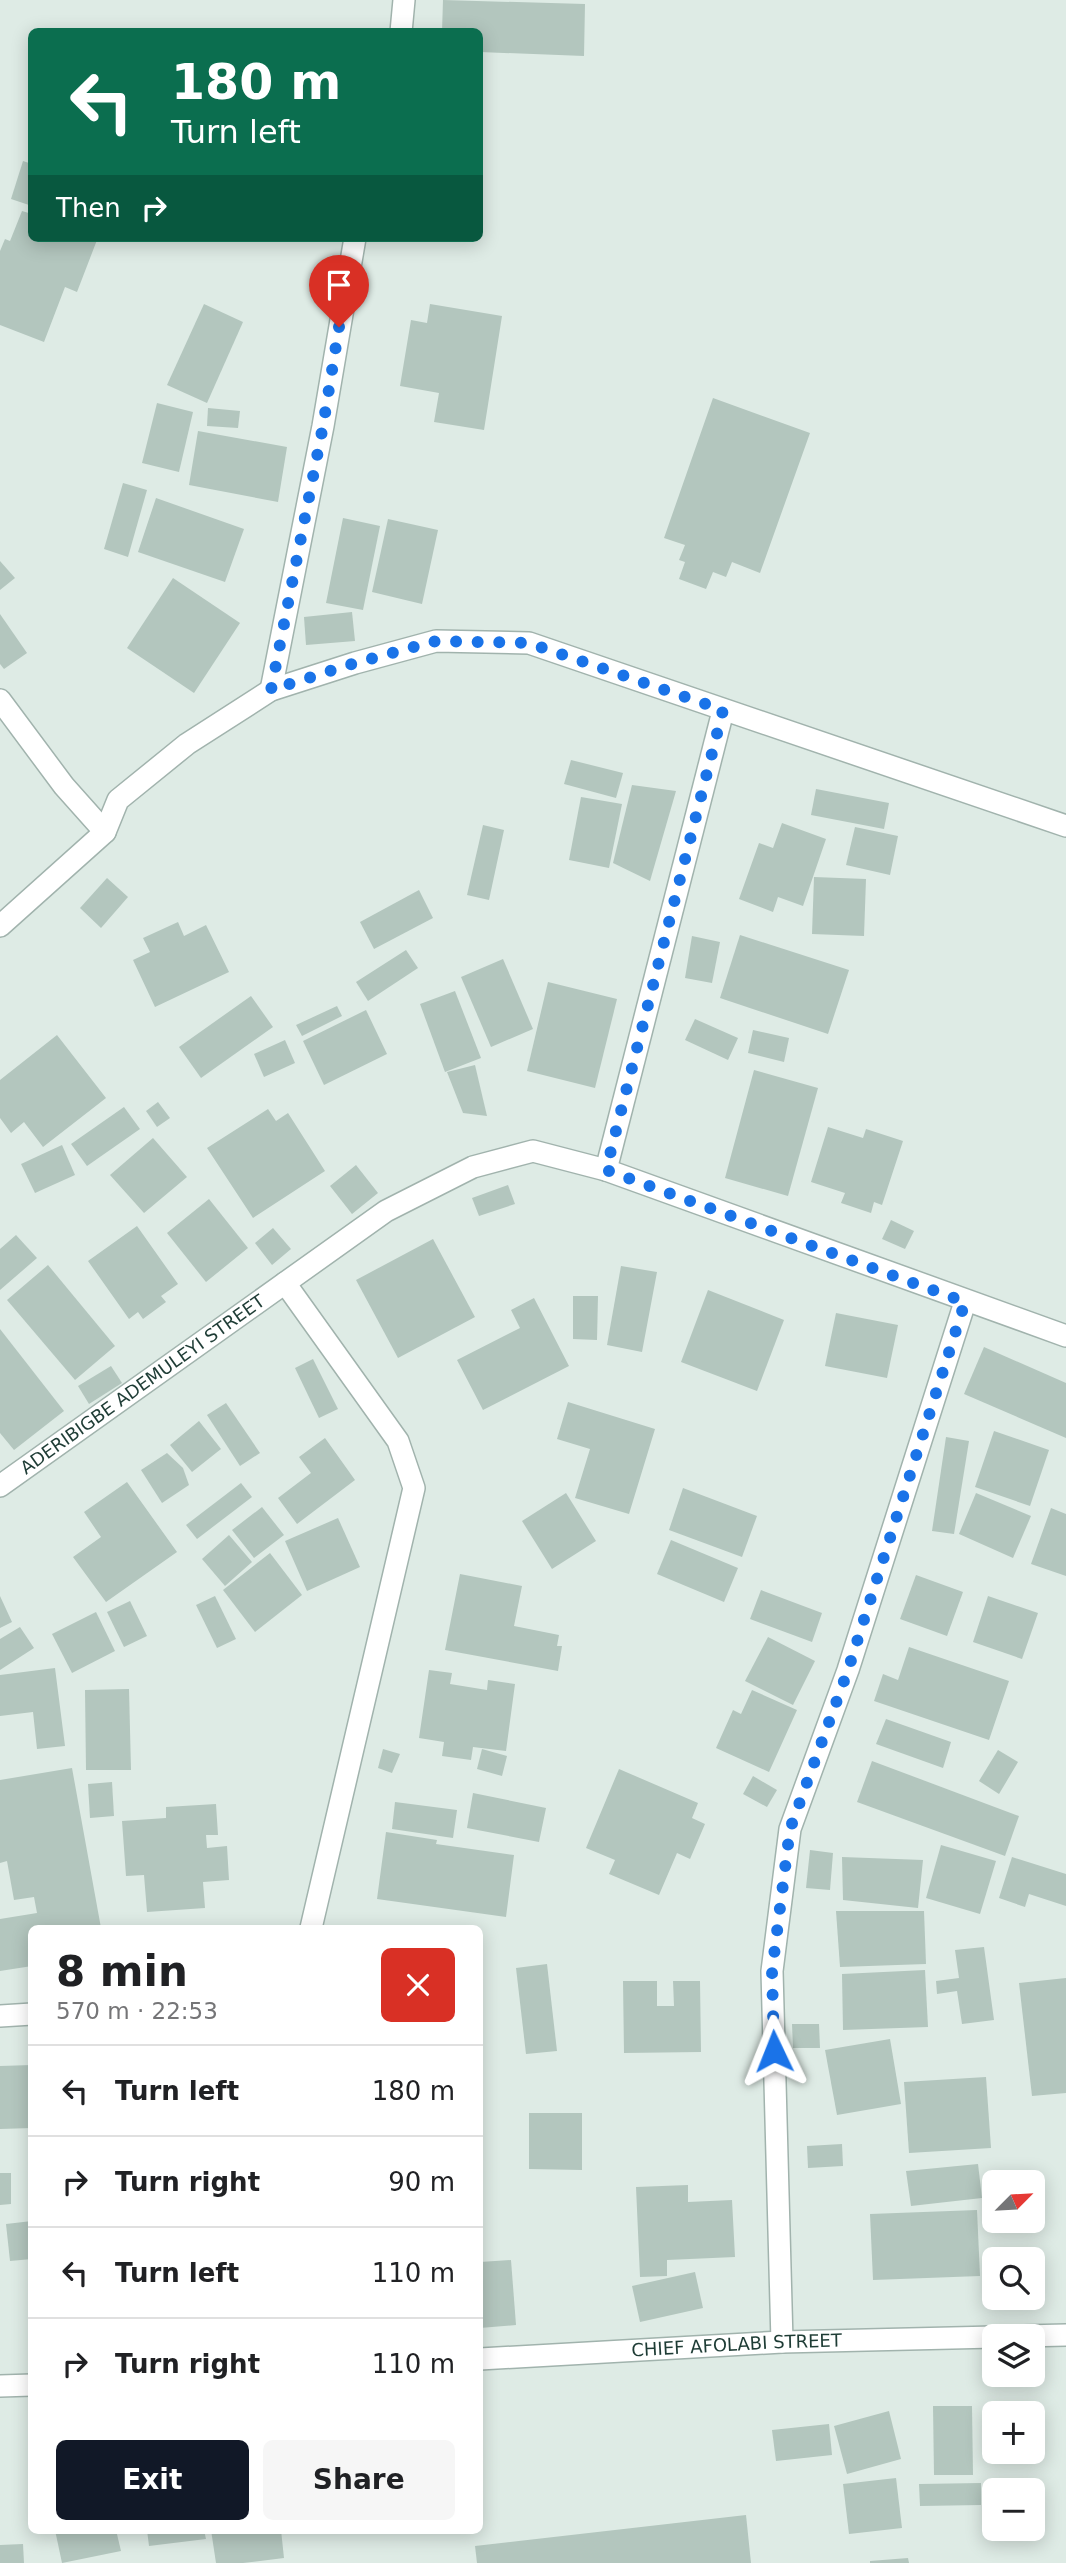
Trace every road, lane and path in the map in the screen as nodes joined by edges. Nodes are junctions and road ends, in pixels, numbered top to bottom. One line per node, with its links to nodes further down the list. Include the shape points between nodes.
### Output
1 (404, 0): 2 (street)
2 (401, 28)
3 (354, 242): 4 (street)
4 (271, 690): 6 (street, via 436,641 529,643); 8 (street, via 187,744 118,800)
5 (0, 700): 8 (street)
6 (723, 710): 7 (street); 10 (street)
7 (1066, 826)
8 (105, 832): 9 (street)
9 (0, 926)
10 (606, 1170): 11 (street, ADERIBIGBE ADEMULEYI STREET, via 533,1151 473,1167 386,1210); 12 (street, ADERIBIGBE ADEMULEYI STREET)
11 (285, 1283): 14 (street, ADERIBIGBE ADEMULEYI STREET); 15 (street, via 398,1441 414,1488)
12 (965, 1302): 13 (street, ADERIBIGBE ADEMULEYI STREET); 21 (street, via 848,1670 790,1829 772,1971)
13 (1066, 1336)
14 (0, 1486)
15 (312, 1925)
16 (28, 2014): 17 (street)
17 (0, 2016)
18 (1045, 2335): 19 (street)
19 (1066, 2335)
20 (982, 2337): 21 (street, CHIEF AFOLABI STREET)
21 (782, 2342): 22 (street, CHIEF AFOLABI STREET)
22 (483, 2359)
23 (28, 2385): 24 (street)
24 (0, 2386)

